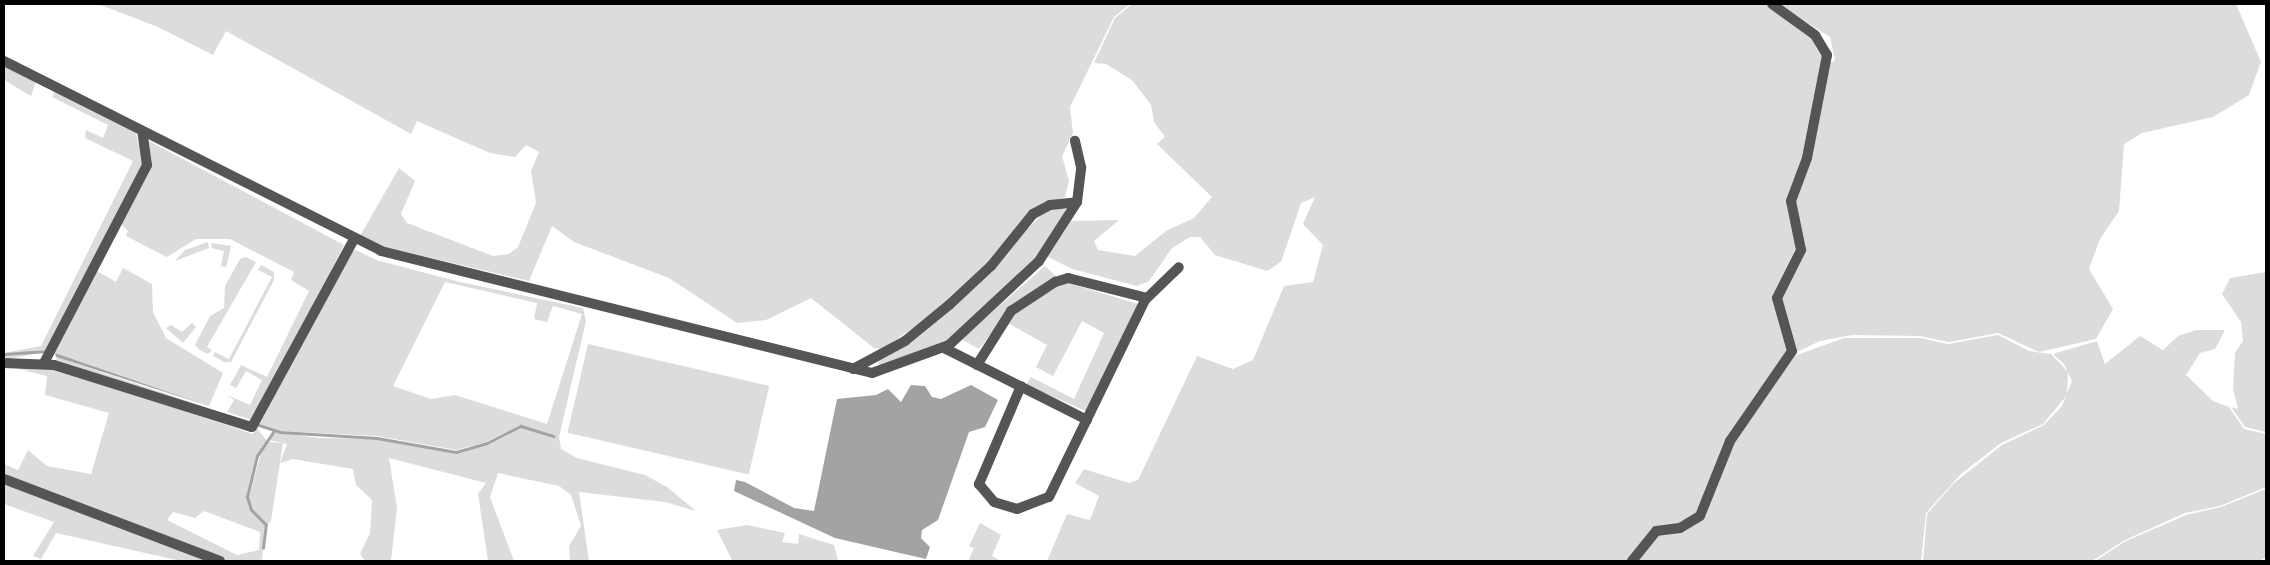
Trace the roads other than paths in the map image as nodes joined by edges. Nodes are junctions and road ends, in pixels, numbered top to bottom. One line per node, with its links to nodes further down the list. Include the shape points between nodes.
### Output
1 (1772, 4): 18 (street, via 1815,35 1827,55 1807,158 1791,201 1801,250 1776,298 1792,351 1730,441 1700,516 1680,528 1656,531)
2 (4, 61): 3 (street)
3 (142, 131): 6 (street); 11 (street, via 147,165)
4 (1074, 141): 5 (street, via 1082,181)
5 (1077, 202): 9 (street, via 1039,261); 13 (street, via 1050,205 1033,214 991,266 934,317 905,341)
6 (354, 238): 11 (street, via 252,427); 13 (street, via 381,251)
7 (1179, 267): 8 (street)
8 (1147, 298): 12 (street, via 1068,278 1055,282 1011,311); 15 (street)
9 (944, 348): 12 (street); 13 (street, via 885,371)
10 (4, 363): 11 (street)
11 (44, 363)
12 (977, 365): 14 (street)
13 (852, 369)
14 (1021, 386): 15 (street); 15 (street, via 979,478 982,492 994,502 1017,509 1049,497)
15 (1087, 420)
16 (4, 479): 17 (street)
17 (220, 561)
18 (1632, 561)

